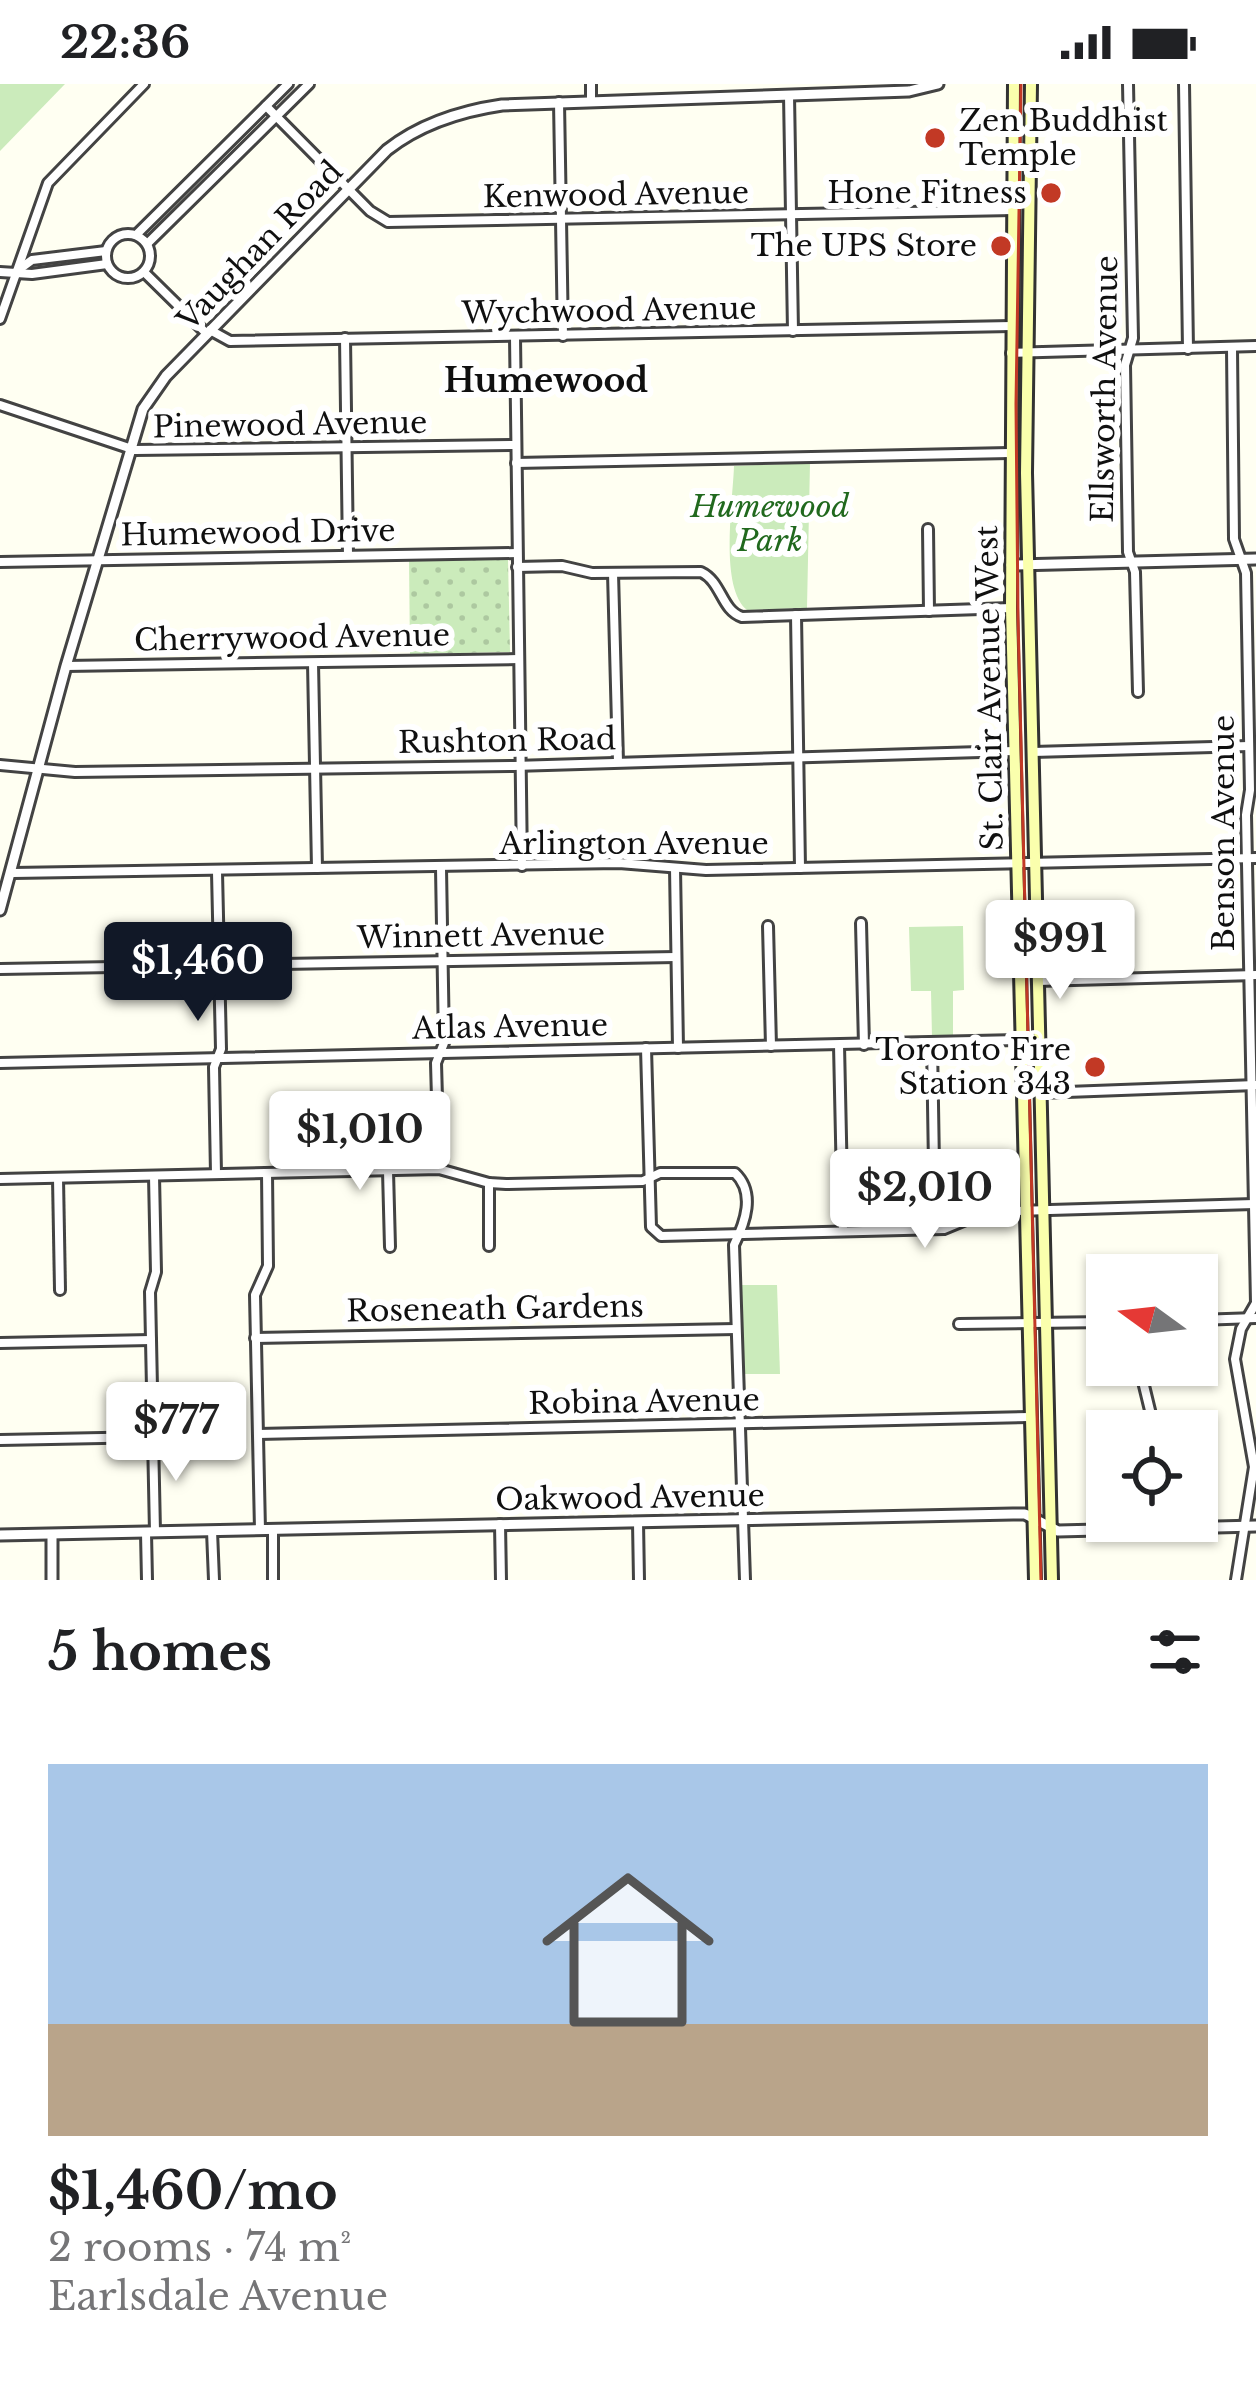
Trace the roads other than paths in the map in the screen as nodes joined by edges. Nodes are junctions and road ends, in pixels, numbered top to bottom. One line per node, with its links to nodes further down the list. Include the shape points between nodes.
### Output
1 (144, 84): 24 (street, via 53,175)
2 (288, 84): 13 (street)
3 (309, 84): 14 (street)
4 (591, 84): 11 (street)
5 (938, 84): 10 (street, Vaughan Road)
6 (1014, 84): 16 (main road, St. Clair Avenue West)
7 (1031, 84): 38 (main road, St. Clair Avenue West)
8 (1128, 84): 36 (street, Ellsworth Avenue)
9 (1184, 84): 34 (street)
10 (789, 95): 11 (street, Vaughan Road); 17 (street)
11 (591, 100): 12 (street, Vaughan Road)
12 (559, 102): 15 (street, Vaughan Road, via 483,108 423,128 387,150); 18 (street)
13 (266, 106): 14 (street, Kenwood Avenue); 19 (street)
14 (277, 116): 15 (street, Kenwood Avenue); 20 (street)
15 (350, 190): 18 (street, Kenwood Avenue, via 388,222); 29 (street, Vaughan Road)
16 (1014, 210): 17 (street, Kenwood Avenue); 27 (main road, St. Clair Avenue West)
17 (791, 215): 18 (street, Kenwood Avenue); 28 (street)
18 (561, 220): 30 (street)
19 (136, 236): 20 (street); 21 (street, via 122,235)
20 (147, 244): 25 (street)
21 (106, 251): 22 (street); 24 (street, via 32,260)
22 (107, 265): 24 (street); 25 (street, via 124,278)
23 (0, 272): 24 (street)
24 (16, 272): 26 (street)
25 (144, 272): 29 (street)
26 (0, 319)
27 (1012, 326): 28 (street, Wychwood Avenue); 37 (main road, St. Clair Avenue West)
28 (793, 331): 30 (street, Wychwood Avenue)
29 (209, 332): 32 (street, Wychwood Avenue, via 230,341); 41 (street, Vaughan Road, via 148,399)
30 (563, 336): 31 (street, Wychwood Avenue)
31 (514, 337): 32 (street, Wychwood Avenue); 40 (street)
32 (346, 338): 42 (street)
33 (1256, 346): 35 (street)
34 (1188, 349): 35 (street); 36 (street)
35 (1232, 349): 49 (street, Benson Avenue, via 1234,539)
36 (1130, 350): 38 (street); 52 (street, Ellsworth Avenue)
37 (1010, 353): 38 (street); 43 (main road, St. Clair Avenue West)
38 (1028, 353): 54 (main road, St. Clair Avenue West)
39 (0, 405): 41 (street, Pinewood Avenue)
40 (516, 445): 42 (street, Pinewood Avenue); 44 (street)
41 (128, 449): 42 (street, Pinewood Avenue); 50 (street, Vaughan Road)
42 (348, 449): 47 (street)
43 (1010, 453): 44 (street); 53 (main road, St. Clair Avenue West)
44 (516, 463): 46 (street)
45 (928, 529): 58 (street)
46 (517, 553): 47 (street, Humewood Drive); 55 (street)
47 (348, 555): 50 (street, Humewood Drive)
48 (1256, 559): 49 (street)
49 (1243, 560): 52 (street); 64 (street, Benson Avenue)
50 (95, 561): 51 (street, Humewood Drive); 62 (street, Vaughan Road)
51 (0, 562)
52 (1132, 563): 54 (street); 63 (street, Ellsworth Avenue)
53 (1011, 565): 54 (street); 57 (main road, St. Clair Avenue West)
54 (1029, 565): 67 (main road, St. Clair Avenue West)
55 (518, 567): 56 (street); 60 (street)
56 (614, 573): 59 (street, via 701,572 734,615); 69 (street)
57 (1010, 608): 58 (street); 66 (main road, St. Clair Avenue West)
58 (928, 610): 59 (street)
59 (796, 615): 68 (street)
60 (519, 658): 61 (street, Cherrywood Avenue); 71 (street)
61 (313, 663): 62 (street, Cherrywood Avenue); 72 (street)
62 (66, 665): 73 (street, Vaughan Road)
63 (1138, 692)
64 (1252, 714): 65 (street, Benson Avenue)
65 (1249, 746): 67 (street); 74 (street, Benson Avenue)
66 (1015, 751): 68 (street, Rushton Road); 75 (main road, St. Clair Avenue West)
67 (1031, 752): 76 (main road, St. Clair Avenue West)
68 (798, 758): 69 (street, Rushton Road); 81 (street)
69 (618, 762): 71 (street, Rushton Road)
70 (0, 765): 73 (street, Rushton Road)
71 (520, 766): 72 (street, Rushton Road); 77 (street)
72 (314, 769): 73 (street, Rushton Road); 78 (street)
73 (38, 770): 83 (street, Vaughan Road)
74 (1252, 858): 76 (street, Arlington Avenue); 92 (street, Benson Avenue)
75 (1016, 864): 76 (street, Arlington Avenue); 81 (street, Arlington Avenue); 94 (main road, St. Clair Avenue West)
76 (1034, 864): 93 (main road, St. Clair Avenue West)
77 (522, 866): 79 (street, Arlington Avenue); 80 (street, Arlington Avenue)
78 (317, 868): 79 (street, Arlington Avenue); 82 (street, Arlington Avenue)
79 (441, 868): 89 (street)
80 (676, 868): 81 (street, Arlington Avenue); 88 (street)
81 (800, 868)
82 (217, 872): 83 (street, Arlington Avenue); 90 (street)
83 (13, 873): 84 (street, Vaughan Road)
84 (4, 888): 85 (street, Vaughan Road)
85 (0, 910)
86 (861, 923): 97 (street)
87 (768, 926): 98 (street)
88 (676, 957): 89 (street, Winnett Avenue); 100 (street)
89 (443, 962): 90 (street, Winnett Avenue); 101 (street)
90 (219, 964): 91 (street, Winnett Avenue); 102 (street)
91 (0, 969)
92 (1252, 975): 93 (street); 104 (street, Benson Avenue)
93 (1036, 981): 105 (main road, St. Clair Avenue West)
94 (1021, 1040): 95 (street, Atlas Avenue); 116 (main road, St. Clair Avenue West)
95 (932, 1042): 97 (street, Atlas Avenue); 118 (street, via 935,1168 963,1188)
96 (839, 1045): 97 (street, Atlas Avenue); 98 (street, Atlas Avenue); 119 (street)
97 (864, 1045)
98 (771, 1046): 100 (street, Atlas Avenue)
99 (646, 1048): 100 (street, Atlas Avenue); 101 (street, Atlas Avenue); 112 (street)
100 (678, 1048)
101 (440, 1053): 102 (street, Atlas Avenue); 106 (street)
102 (218, 1058): 103 (street, Atlas Avenue); 109 (street)
103 (0, 1064)
104 (1253, 1085): 105 (street); 115 (street, Benson Avenue)
105 (1038, 1093): 117 (main road, St. Clair Avenue West)
106 (439, 1169): 107 (street); 114 (street)
107 (388, 1171): 108 (street); 122 (street)
108 (267, 1173): 109 (street); 131 (street, via 268,1266 255,1292)
109 (216, 1174): 110 (street)
110 (154, 1175): 111 (street); 132 (street)
111 (58, 1178): 113 (street); 123 (street)
112 (649, 1178): 114 (street); 120 (street, via 655,1233); 120 (street, via 738,1175 745,1186)
113 (0, 1179)
114 (489, 1183): 121 (street)
115 (1254, 1204): 117 (street); 124 (street, Benson Avenue)
116 (1025, 1210): 117 (street); 118 (street); 126 (main road, St. Clair Avenue West)
117 (1043, 1210): 129 (main road, St. Clair Avenue West)
118 (968, 1218): 119 (street, via 944,1229)
119 (843, 1231): 120 (street)
120 (740, 1234): 130 (street)
121 (489, 1246)
122 (390, 1247)
123 (60, 1290)
124 (1253, 1318): 125 (street); 144 (street, Benson Avenue, via 1241,1328 1235,1359 1253,1452)
125 (1218, 1319)
126 (1027, 1323): 128 (street); 129 (street); 134 (main road, St. Clair Avenue West)
127 (1086, 1323): 129 (street)
128 (958, 1324)
129 (1043, 1324): 146 (main road, St. Clair Avenue West)
130 (736, 1329): 131 (street, Roseneath Gardens); 135 (street)
131 (255, 1338): 136 (street)
132 (151, 1340): 133 (street); 137 (street)
133 (0, 1343)
134 (1030, 1417): 135 (street, Robina Avenue); 139 (main road, St. Clair Avenue West)
135 (738, 1425): 136 (street, Robina Avenue); 140 (street)
136 (258, 1434): 147 (street)
137 (153, 1437): 138 (street); 150 (street)
138 (0, 1440)
139 (1032, 1517): 140 (street, Oakwood Avenue); 146 (street, Oakwood Avenue); 160 (main road, St. Clair Avenue West)
140 (742, 1519): 141 (street, Oakwood Avenue); 159 (street)
141 (638, 1522): 142 (street, Oakwood Avenue); 158 (street)
142 (500, 1524): 148 (street, Oakwood Avenue); 157 (street)
143 (1218, 1526): 144 (street)
144 (1251, 1526): 162 (street, Benson Avenue)
145 (1086, 1527): 146 (street)
146 (1050, 1528): 161 (main road, St. Clair Avenue West)
147 (260, 1530): 148 (street, Oakwood Avenue); 149 (street, Oakwood Avenue)
148 (273, 1530): 156 (street)
149 (212, 1531): 150 (street, Oakwood Avenue); 155 (street)
150 (150, 1532): 152 (street, Oakwood Avenue); 154 (street)
151 (0, 1535): 152 (street, Oakwood Avenue)
152 (52, 1535): 153 (street)
153 (52, 1580)
154 (147, 1580)
155 (214, 1580)
156 (274, 1580)
157 (501, 1580)
158 (639, 1580)
159 (745, 1580)
160 (1035, 1580)
161 (1052, 1580)
162 (1236, 1580)

